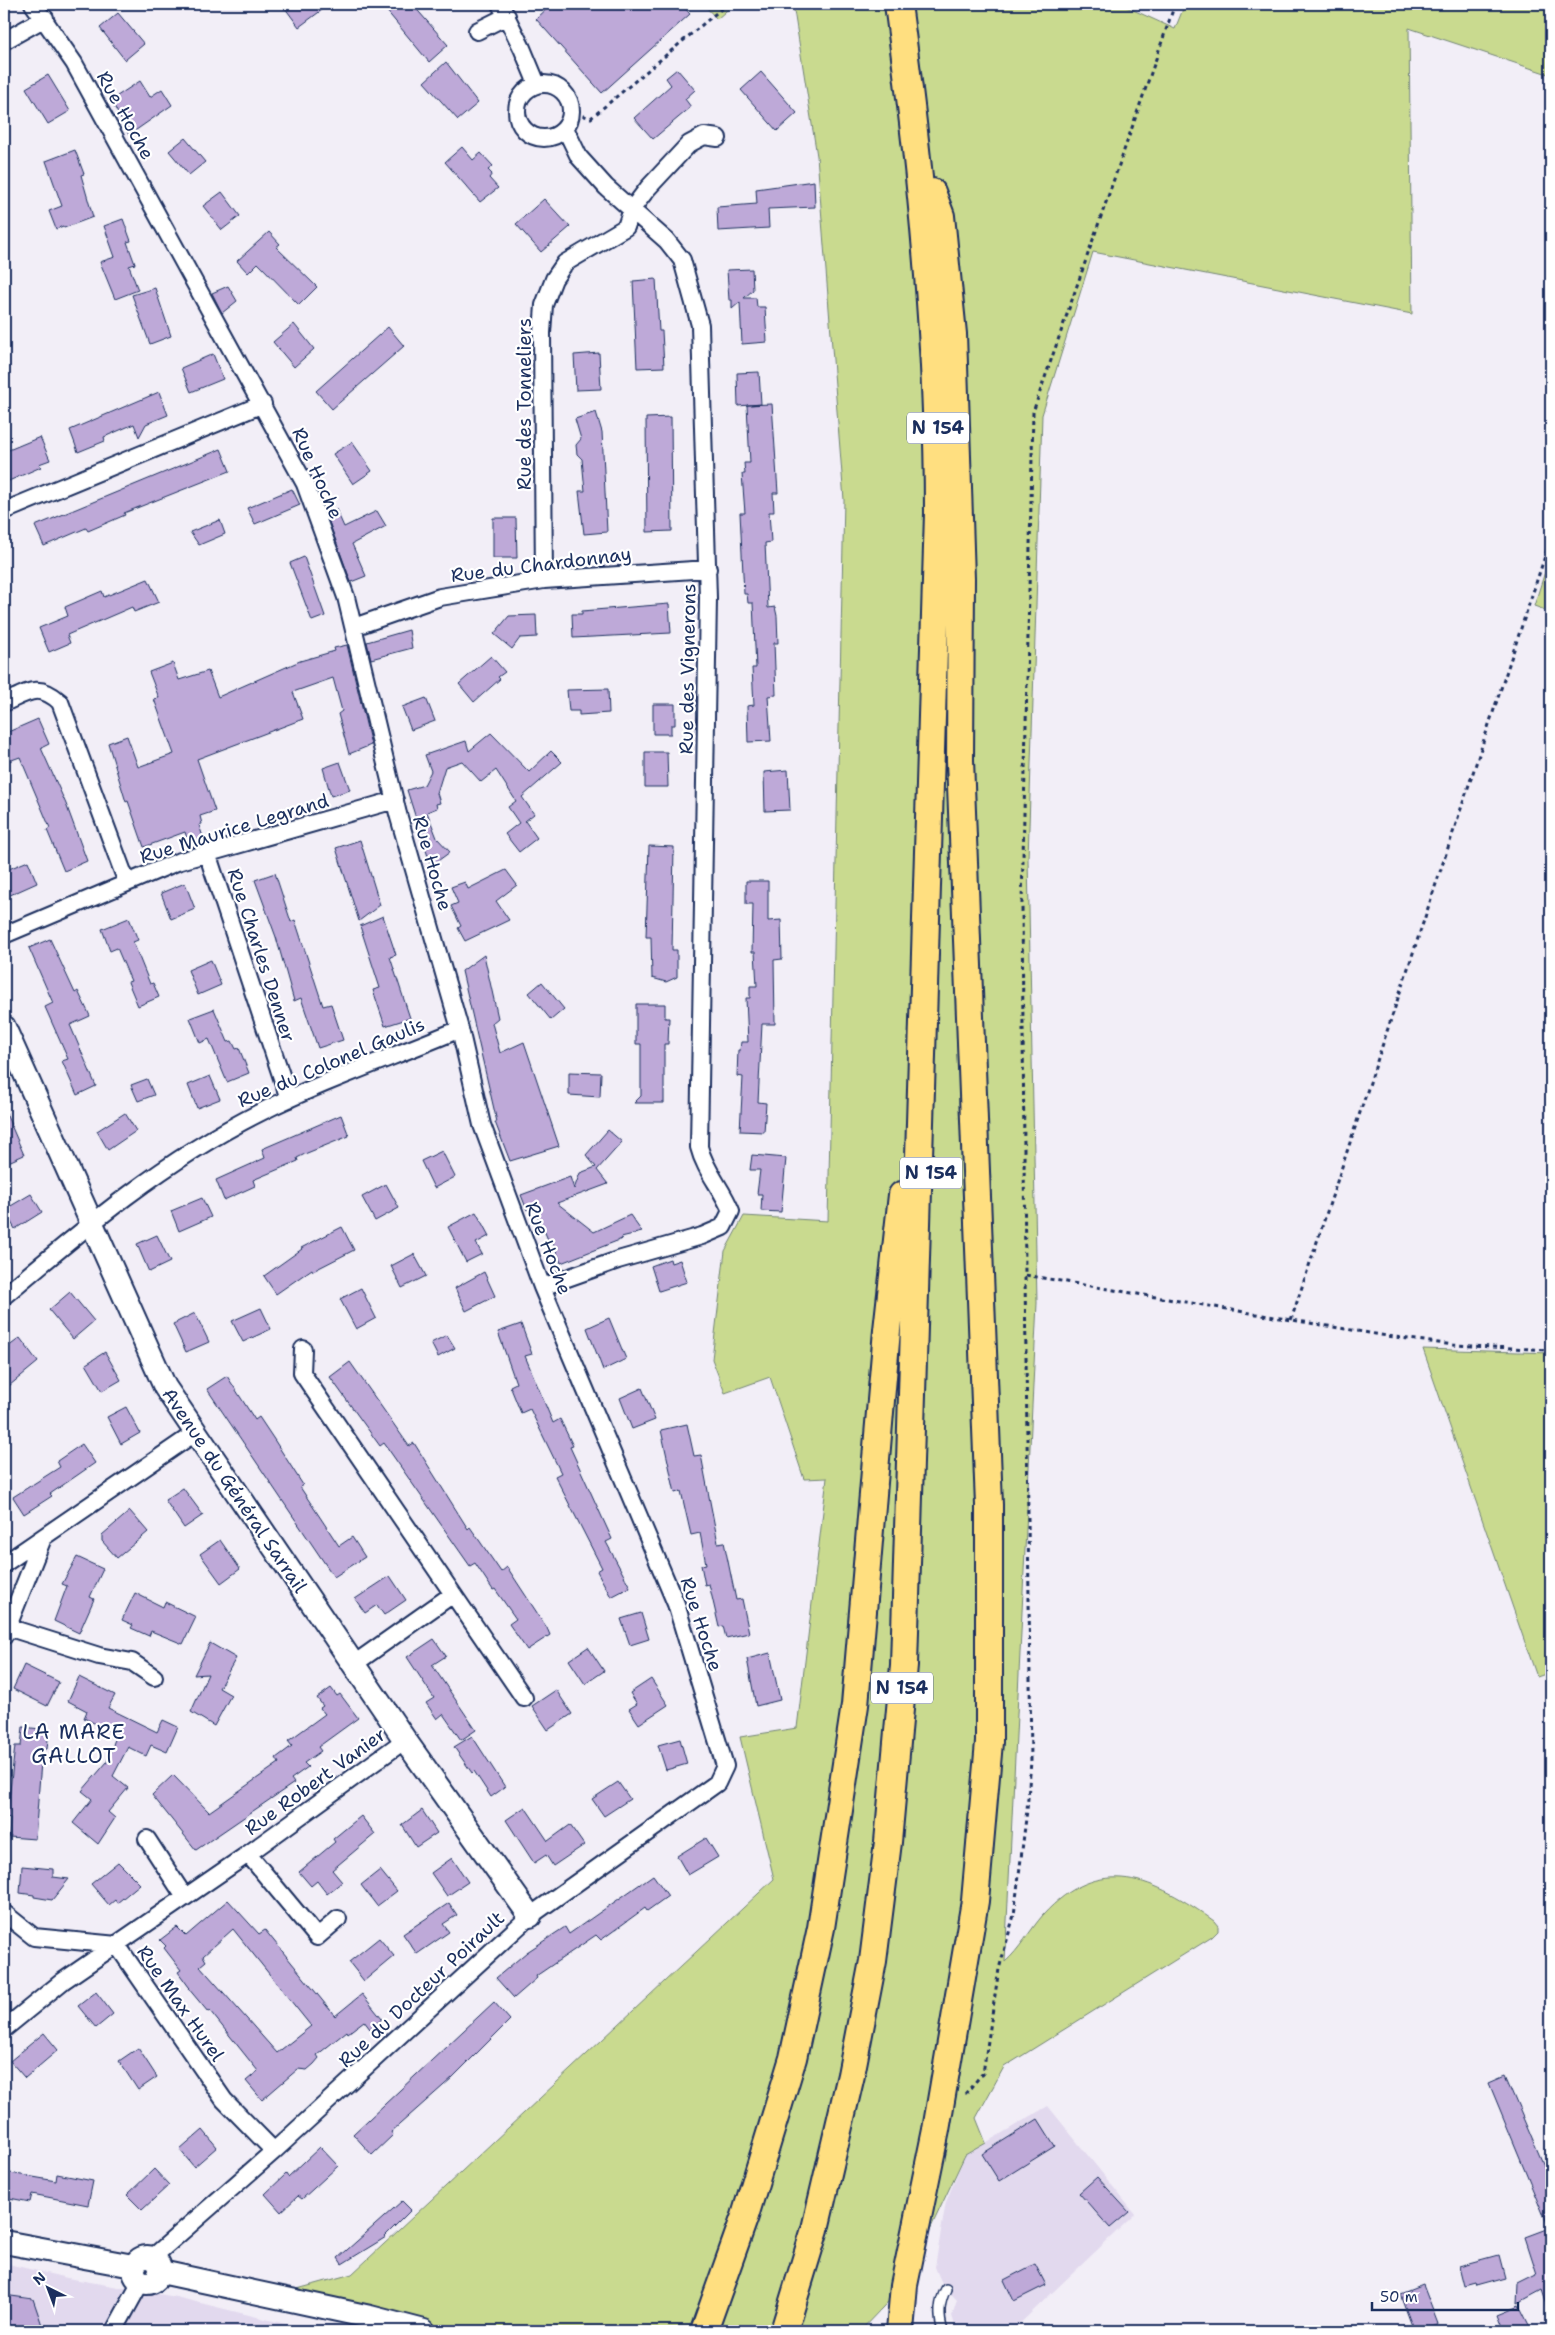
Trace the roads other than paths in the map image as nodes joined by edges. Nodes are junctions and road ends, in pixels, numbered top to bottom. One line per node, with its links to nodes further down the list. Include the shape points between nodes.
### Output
1 (34, 4): 5 (street, Rue Hoche)
2 (898, 4): 25 (main road, N 154, via 915,127 938,429)
3 (909, 4): 11 (main road, N 154)
4 (503, 10): 6 (street); 8 (street)
5 (45, 18): 7 (street); 13 (street, Rue Hoche, via 74,63)
6 (477, 32)
7 (4, 41)
8 (536, 84): 9 (street, via 562,90 568,98 571,112); 9 (street, via 520,99 518,116 523,127 532,135 542,137 558,134)
9 (565, 128): 12 (street, Rue des Vignerons, via 578,157)
10 (718, 138): 12 (street, Rue des Tonneliers, via 704,136 689,144)
11 (932, 192): 57 (main road, N 154, via 945,369 948,513 937,1000 914,1680 900,1830 880,1980 831,2203); 58 (main road, via 941,216 954,344 961,579 960,770 989,1505 989,1742 975,1901 936,2130 904,2285)
12 (632, 209): 15 (street, Rue des Vignerons, via 667,241 682,260 700,325); 16 (street, Rue des Tonneliers, via 626,227 565,263 554,279 544,305)
13 (263, 404): 14 (street); 17 (street, Rue Hoche, via 305,484)
14 (4, 511)
15 (708, 569): 16 (street, Rue du Chardonnay); 28 (street, Rue des Vignerons, via 699,1147 703,1165 723,1191 731,1211 723,1227 702,1236 618,1260)
16 (544, 580): 17 (street, Rue du Chardonnay, via 440,597)
17 (354, 627): 19 (street, Rue Hoche)
18 (4, 703): 21 (street, via 35,690 49,692 60,702)
19 (395, 800): 20 (street, Rue Maurice Legrand); 24 (street, Rue Hoche)
20 (207, 853): 21 (street, Rue Maurice Legrand); 26 (street, Rue Charles Denner)
21 (127, 883): 22 (street, Rue Maurice Legrand)
22 (4, 935)
23 (4, 1027): 27 (street, Avenue du Général Sarrail)
24 (460, 1029): 26 (street, Rue du Colonel Gaulis); 28 (street, Rue Hoche, via 482,1125)
25 (924, 1033): 55 (main road, via 910,1096 855,1706 822,1928 793,2058 745,2216); 56 (main road, N 154, via 904,1665 888,1842 874,1961 851,2075 815,2229)
26 (289, 1099): 27 (street, Rue du Colonel Gaulis, via 168,1165)
27 (91, 1222): 29 (street, Rue du Colonel Gaulis); 31 (street, Avenue du Général Sarrail, via 164,1387)
28 (542, 1287): 40 (street, Rue Hoche, via 676,1604)
29 (4, 1296)
30 (303, 1349): 34 (street, via 302,1373)
31 (194, 1433): 32 (street); 36 (street, Avenue du Général Sarrail)
32 (42, 1538): 33 (street); 35 (street)
33 (4, 1564)
34 (453, 1594): 36 (street); 38 (street)
35 (5, 1631): 37 (street, via 132,1662)
36 (354, 1664): 39 (street, Avenue du Général Sarrail)
37 (154, 1677)
38 (524, 1698)
39 (405, 1740): 42 (street, Rue Robert Vanier); 45 (street, Avenue du Général Sarrail)
40 (725, 1766): 45 (street, Rue du Docteur Poirault, via 717,1783)
41 (147, 1839): 43 (street)
42 (248, 1854): 43 (street, Rue Robert Vanier); 46 (street, Rue Robert Vanier, via 317,1937)
43 (184, 1896): 47 (street, Rue Robert Vanier)
44 (4, 1913): 47 (street, Rue Max Hurel, via 34,1937)
45 (530, 1916): 49 (street, Rue du Docteur Poirault)
46 (338, 1919)
47 (116, 1945): 48 (street, Rue Robert Vanier, via 63,1981); 49 (street, Rue Max Hurel, via 224,2100)
48 (4, 2029)
49 (274, 2151): 51 (street, Rue du Docteur Poirault)
50 (4, 2242): 51 (street)
51 (147, 2269): 53 (street); 54 (street, Rue du Docteur Poirault)
52 (946, 2289): 59 (lane, via 941,2299)
53 (410, 2329)
54 (114, 2331)
55 (704, 2331)
56 (784, 2331)
57 (794, 2331)
58 (900, 2331)
59 (942, 2331)

